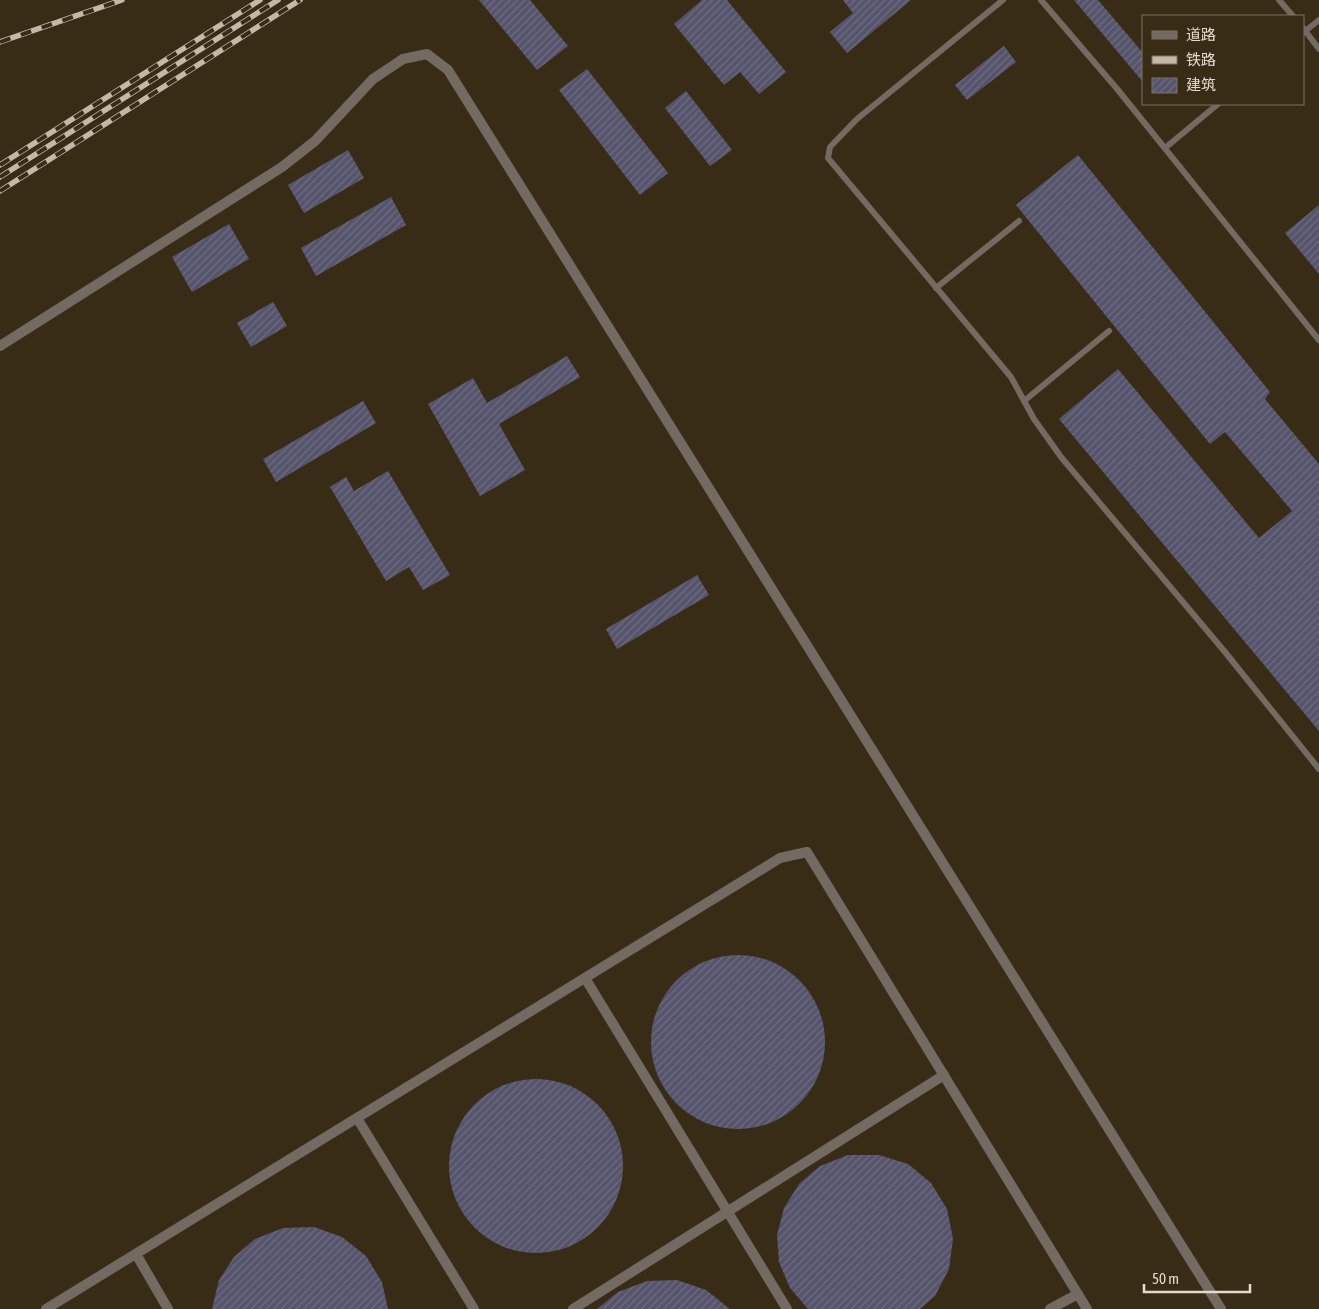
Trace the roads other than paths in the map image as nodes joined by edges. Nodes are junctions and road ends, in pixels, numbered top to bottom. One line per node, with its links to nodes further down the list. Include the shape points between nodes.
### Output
1 (1004, 0): 11 (lane, via 857,120 830,147 828,158)
2 (1041, 0): 9 (lane)
3 (1279, 0): 4 (lane)
4 (1292, 15)
5 (1319, 20): 6 (lane)
6 (1304, 31): 7 (lane)
7 (1319, 49)
8 (1217, 105): 9 (lane)
9 (1165, 148): 13 (lane)
10 (1019, 221): 11 (lane)
11 (936, 288): 15 (lane, via 1012,377)
12 (1109, 331): 15 (lane)
13 (1319, 340)
14 (0, 346): 30 (street, via 282,167 315,141 373,79 403,59 427,54 448,70)
15 (1024, 401): 16 (lane, via 1061,457 1225,652)
16 (1319, 770)
17 (585, 978): 18 (street, via 780,858 806,852); 19 (street); 20 (street)
18 (944, 1075): 20 (street); 22 (street)
19 (357, 1118): 21 (street); 25 (street)
20 (727, 1212): 26 (street); 27 (street)
21 (136, 1254): 23 (street); 24 (street)
22 (1078, 1294): 28 (street); 29 (street)
23 (46, 1309)
24 (168, 1309)
25 (474, 1309)
26 (573, 1309)
27 (787, 1309)
28 (1050, 1309)
29 (1087, 1309)
30 (1221, 1309)

